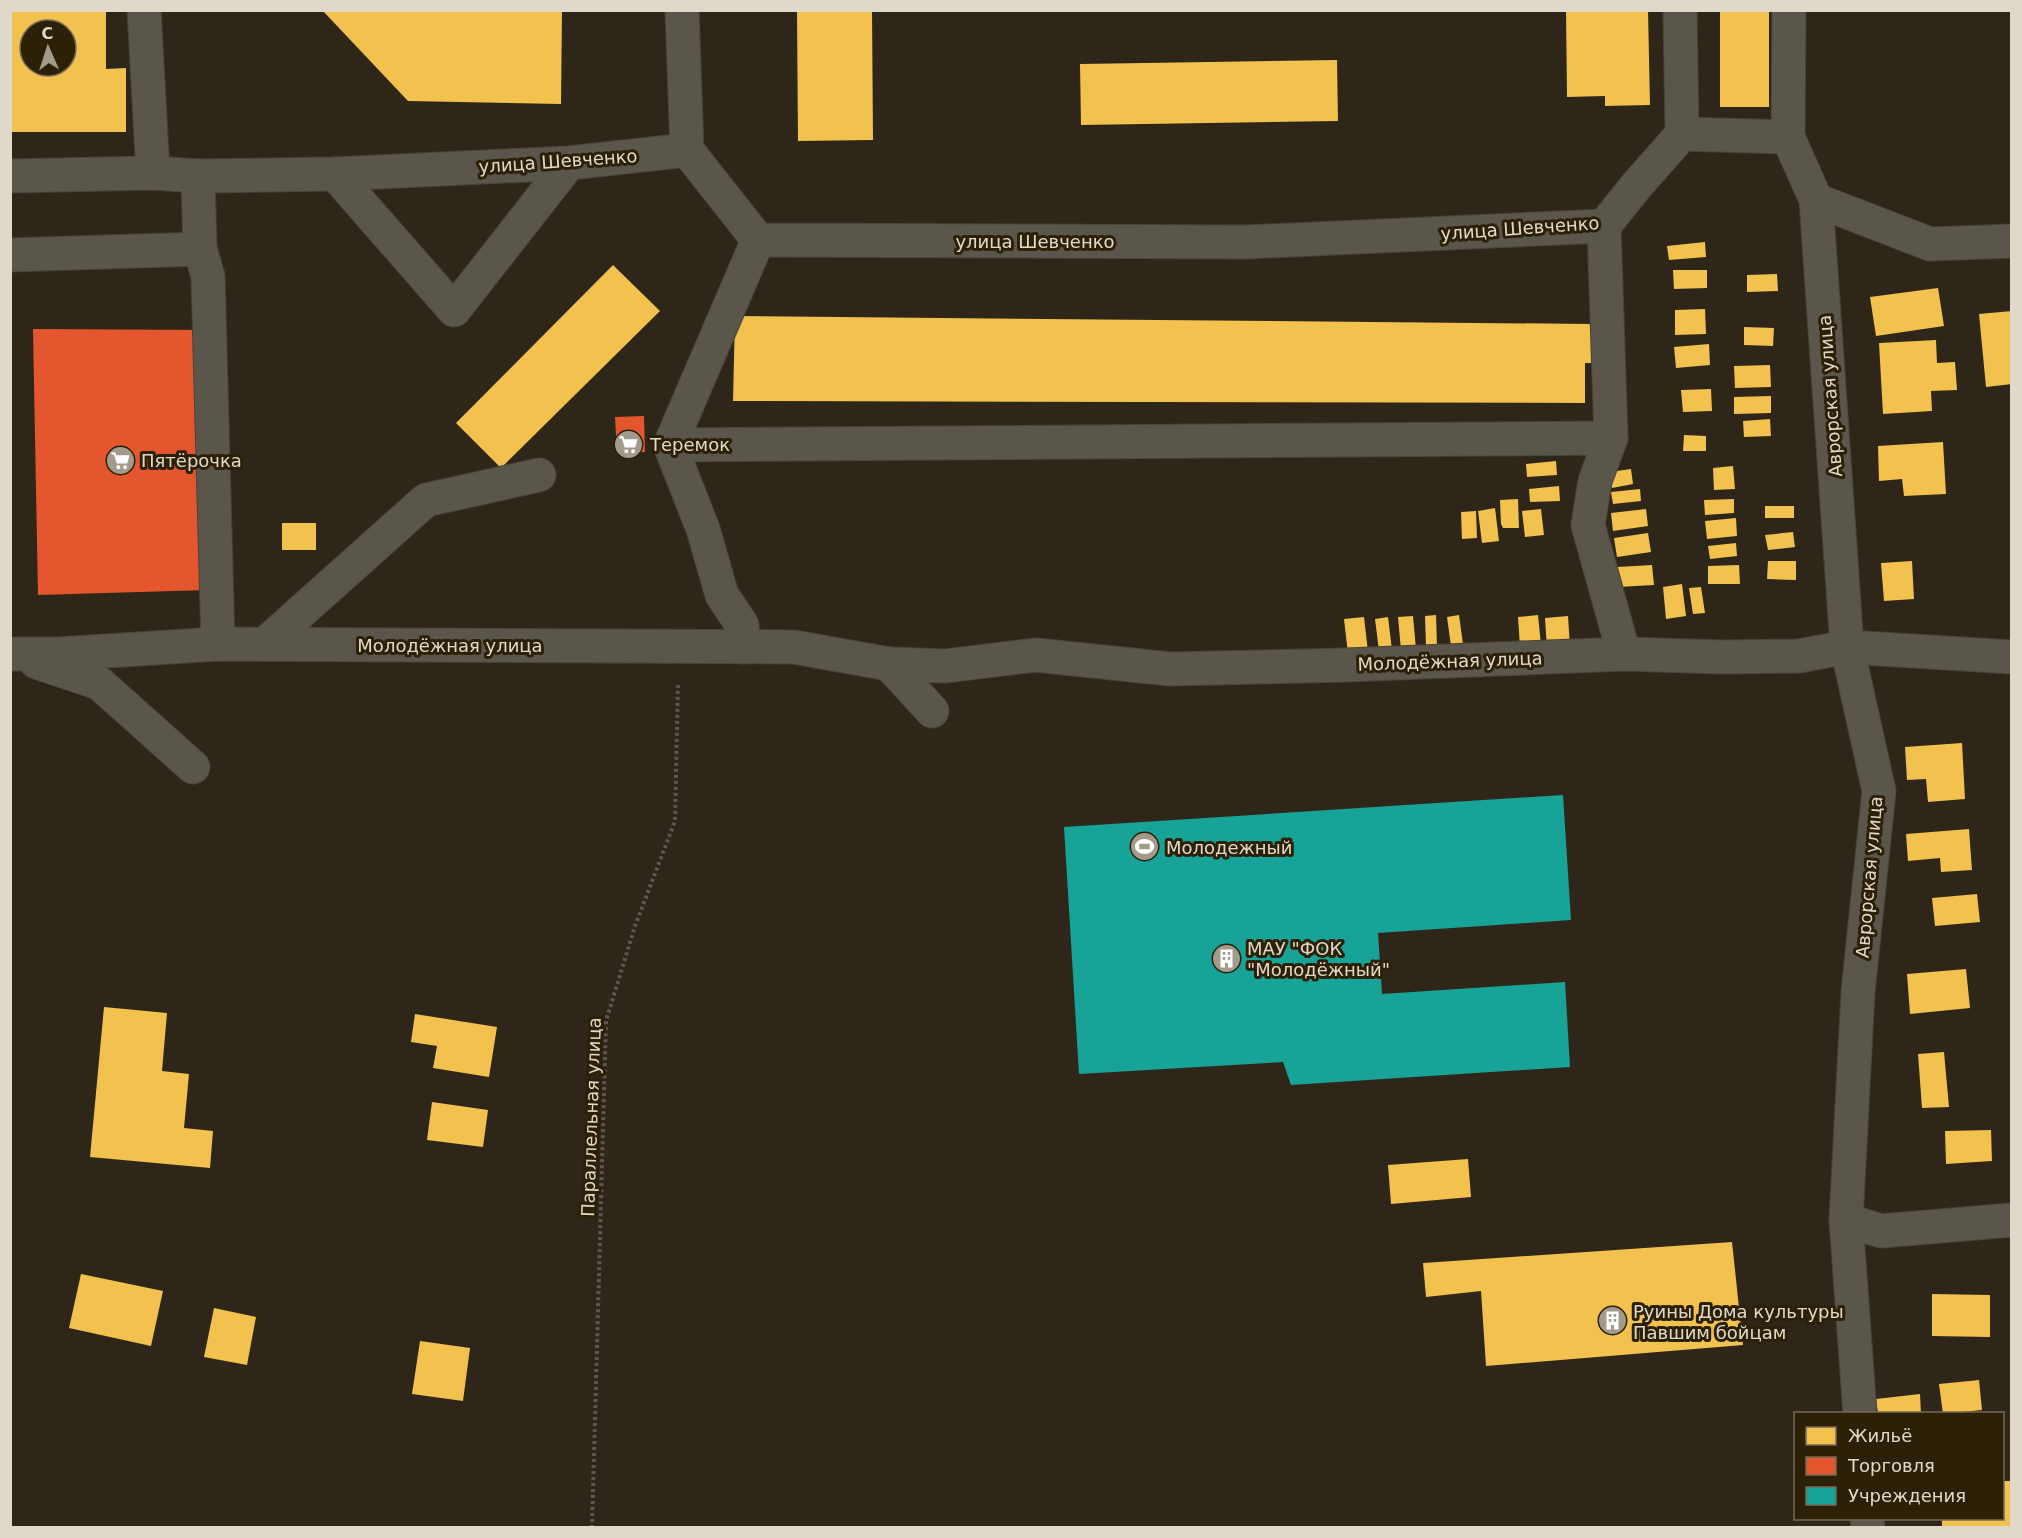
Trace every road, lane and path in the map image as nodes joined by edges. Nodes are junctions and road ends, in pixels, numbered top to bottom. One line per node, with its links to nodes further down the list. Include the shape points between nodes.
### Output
1 (144, 10): 9 (street)
2 (682, 10): 7 (street)
3 (1680, 10): 5 (street)
4 (1789, 10): 6 (street)
5 (1682, 134): 6 (street); 14 (street, улица Шевченко)
6 (1788, 137): 13 (street)
7 (687, 150): 8 (street, улица Шевченко); 15 (street)
8 (569, 163): 10 (street, улица Шевченко); 10 (street, via 454,310)
9 (153, 173): 11 (street, улица Шевченко); 12 (street, улица Шевченко)
10 (335, 174): 12 (street, улица Шевченко)
11 (10, 176)
12 (198, 176): 17 (street)
13 (1816, 200): 16 (street, via 1930,244); 26 (street, Аврорская улица)
14 (1604, 226): 15 (street, улица Шевченко, via 1246,242); 19 (street)
15 (758, 240): 20 (street)
16 (2012, 241)
17 (200, 249): 18 (street); 22 (street, via 208,276)
18 (10, 255)
19 (1611, 438): 20 (street); 28 (street, via 1595,481 1588,525)
20 (670, 445): 25 (street, via 703,529 722,595 742,625)
21 (539, 475): 23 (street, via 426,500)
22 (218, 644): 23 (street, Молодёжная улица); 27 (street, Молодёжная улица, via 58,654)
23 (265, 645): 24 (street, Молодёжная улица)
24 (677, 646): 25 (street, Молодёжная улица); 36 (path, Параллельная улица, via 675,821 635,926 606,1021)
25 (744, 647): 30 (street, Молодёжная улица, via 794,647)
26 (1847, 647): 28 (street, Молодёжная улица, via 1799,656); 29 (street, Молодёжная улица); 33 (street, Аврорская улица, via 1879,791 1858,992)
27 (11, 653): 32 (street, via 99,683)
28 (1624, 654): 30 (street, Молодёжная улица, via 1182,668 1036,655 945,666)
29 (2012, 657)
30 (889, 664): 31 (street)
31 (932, 711)
32 (194, 767)
33 (1846, 1220): 34 (street, via 1881,1231); 35 (street, Аврорская улица)
34 (2012, 1220)
35 (1860, 1412)
36 (592, 1527)

